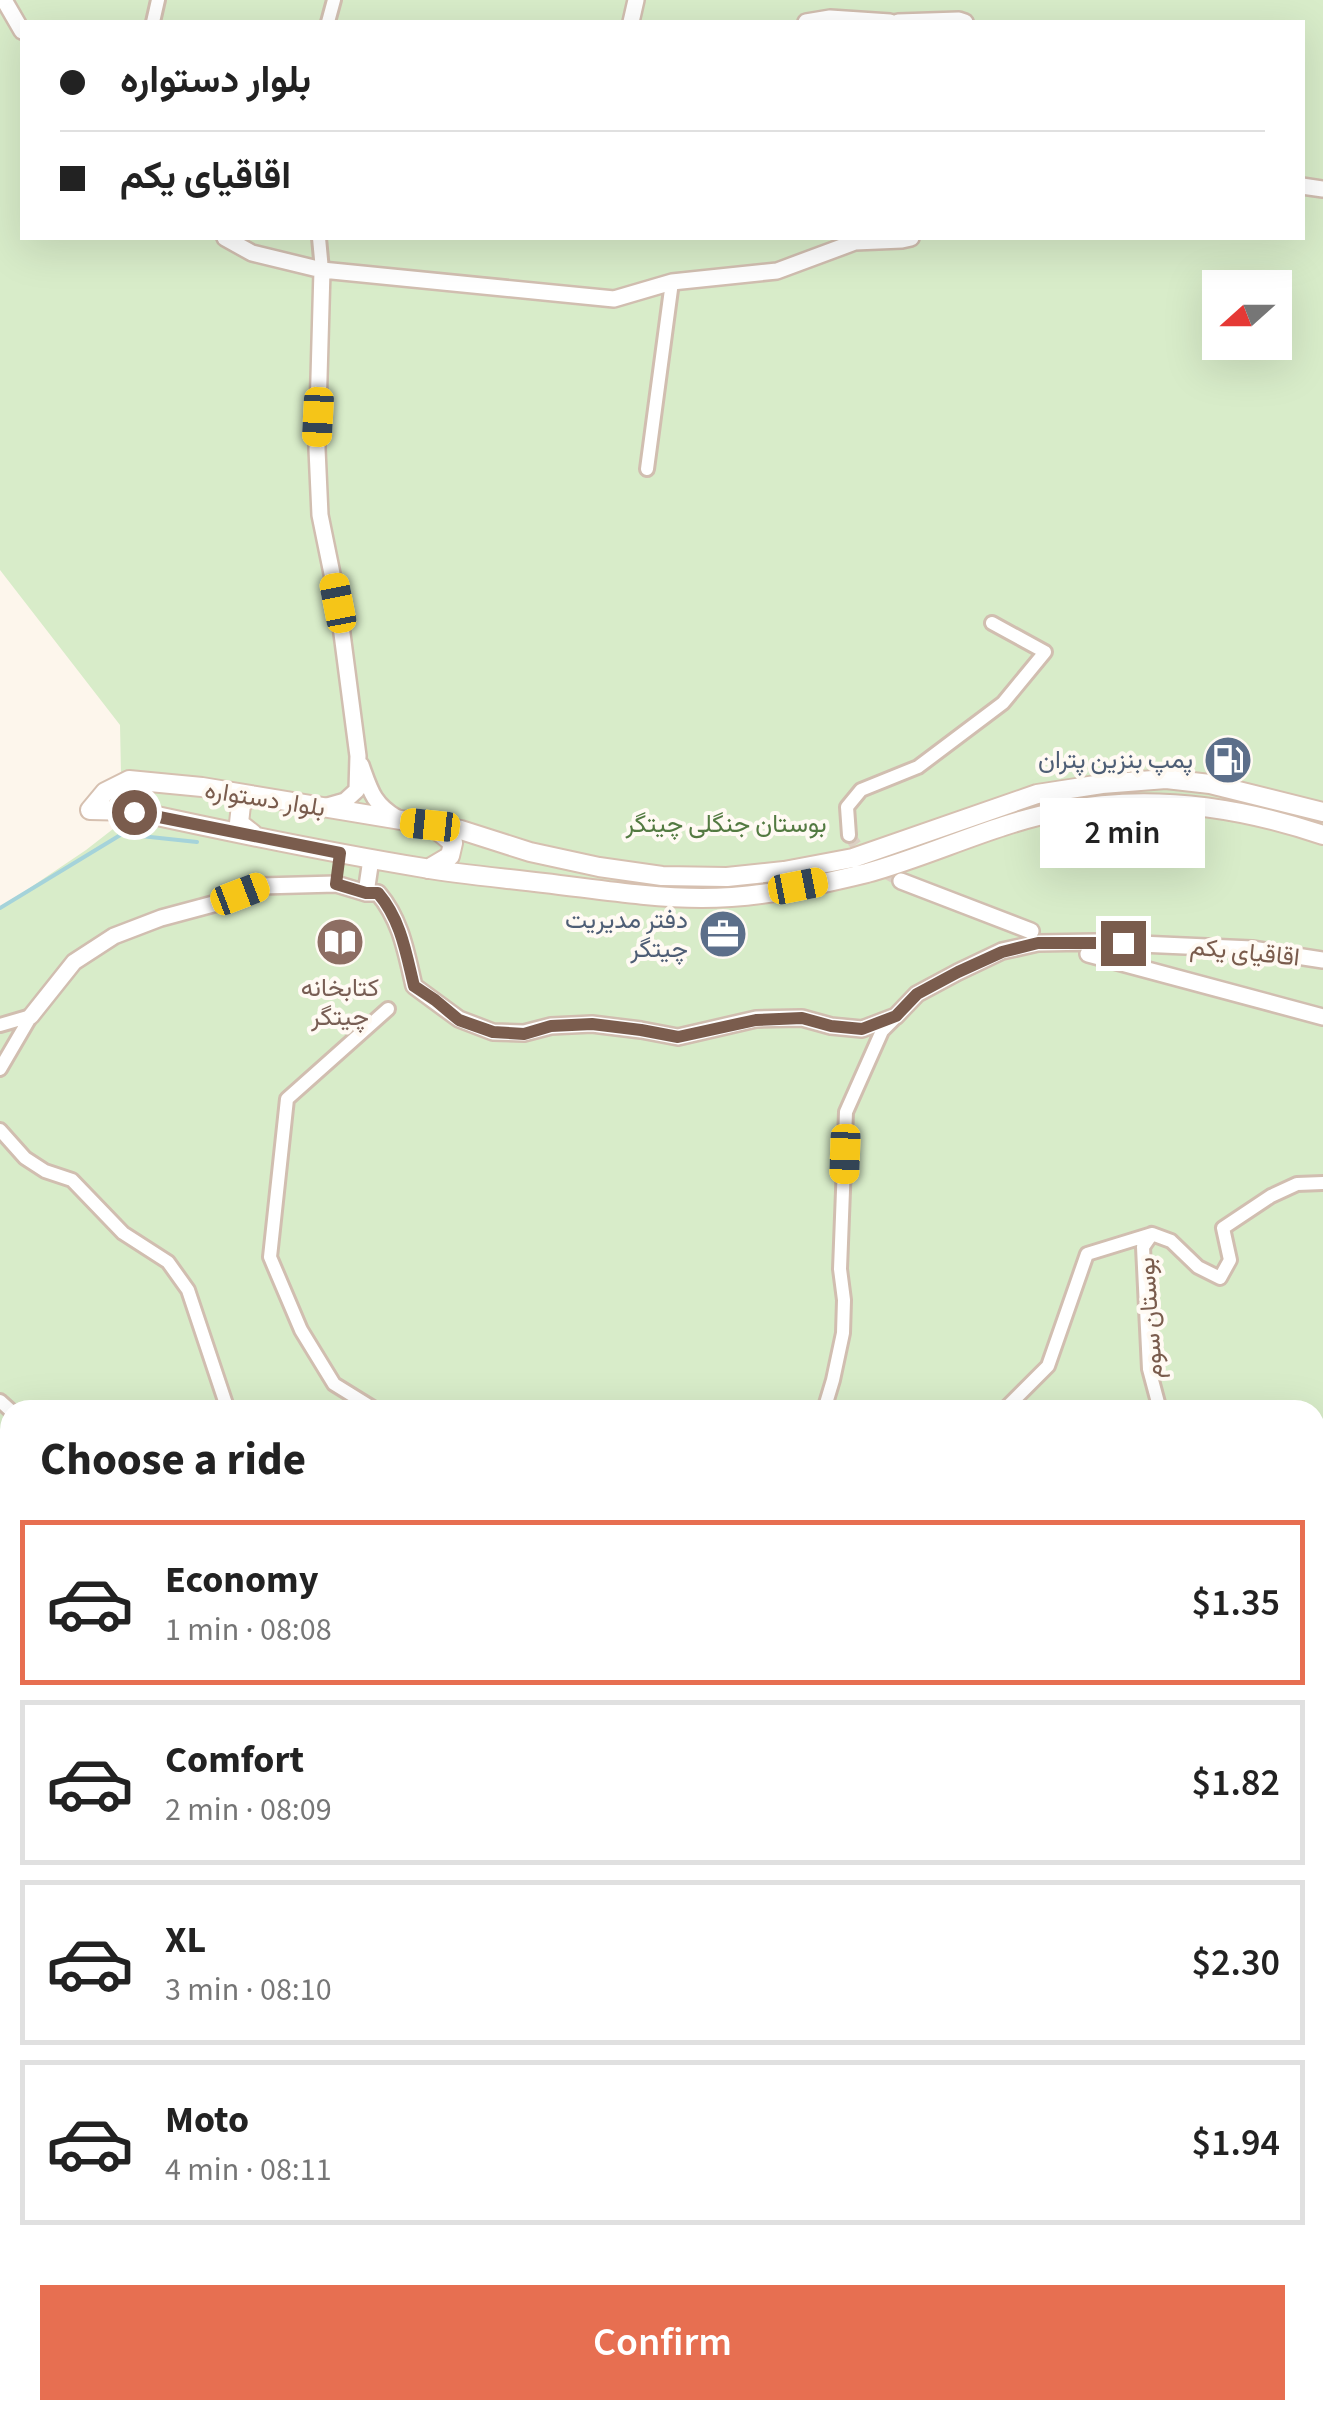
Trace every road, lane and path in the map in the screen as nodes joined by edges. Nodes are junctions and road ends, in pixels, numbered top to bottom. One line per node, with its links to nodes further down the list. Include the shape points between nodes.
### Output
1 (4, 0): 4 (street)
2 (818, 20): 3 (street)
3 (860, 20)
4 (20, 28)
5 (229, 240): 8 (street, via 252,253)
6 (319, 240): 8 (street)
7 (902, 240): 9 (street, via 856,242 776,271)
8 (322, 270): 9 (street, via 614,300); 12 (street, via 320,515)
9 (672, 282): 10 (street)
10 (647, 469)
11 (992, 624): 18 (street, via 1044,652 1004,703 918,767 861,790 847,807)
12 (358, 756): 14 (street, via 357,790); 16 (street, via 371,794)
13 (251, 796): 14 (main road, بلوار دستواره); 20 (main road, via 241,805 239,823); 20 (main road, بلوار دستواره, via 129,780 105,792 90,810)
14 (323, 808): 16 (main road, بلوار دستواره)
15 (1323, 812): 17 (main road, بلوار دستواره, via 1210,784 1102,784 1037,794 854,858 727,877 600,867)
16 (406, 822): 17 (main road, بلوار دستواره)
17 (430, 825): 23 (main road, via 453,843 450,856)
18 (850, 835)
19 (1323, 835): 23 (main road, بلوار دستواره, via 1180,804 1063,810 868,872 764,894 702,898)
20 (256, 836): 21 (main road, بلوار دستواره)
21 (340, 853): 22 (main road, بلوار دستواره); 25 (street)
22 (372, 859): 23 (main road, بلوار دستواره); 26 (street)
23 (428, 869)
24 (901, 881): 27 (street)
25 (336, 884): 26 (street, اقاقیای یکم); 31 (street, اقاقیای یکم, via 261,886 114,936 74,962)
26 (366, 893): 32 (street, اقاقیای یکم, via 378,893 390,908 414,986 459,1020 493,1032 592,1024 678,1037 802,1018 862,1029)
27 (1031, 931)
28 (1088, 954): 33 (street)
29 (1323, 960): 32 (street, اقاقیای یکم, via 1234,948 1038,943 958,972 917,994)
30 (388, 1008): 40 (street, via 287,1098 270,1257 301,1330 334,1384)
31 (31, 1016): 34 (street); 35 (street)
32 (896, 1016): 41 (street, via 882,1031 846,1112 843,1333)
33 (1323, 1017)
34 (0, 1025)
35 (1, 1070)
36 (0, 1130): 39 (street, via 25,1158 72,1180 123,1233 168,1262 188,1290)
37 (1323, 1184): 38 (street, بوستان سوم, via 1297,1184 1223,1228 1230,1260 1220,1278)
38 (1152, 1234): 42 (street, via 1087,1254 1048,1366); 43 (street, بوستان سوم, via 1143,1247 1144,1282)
39 (225, 1400)
40 (360, 1400)
41 (827, 1400)
42 (1014, 1400)
43 (1157, 1400)

